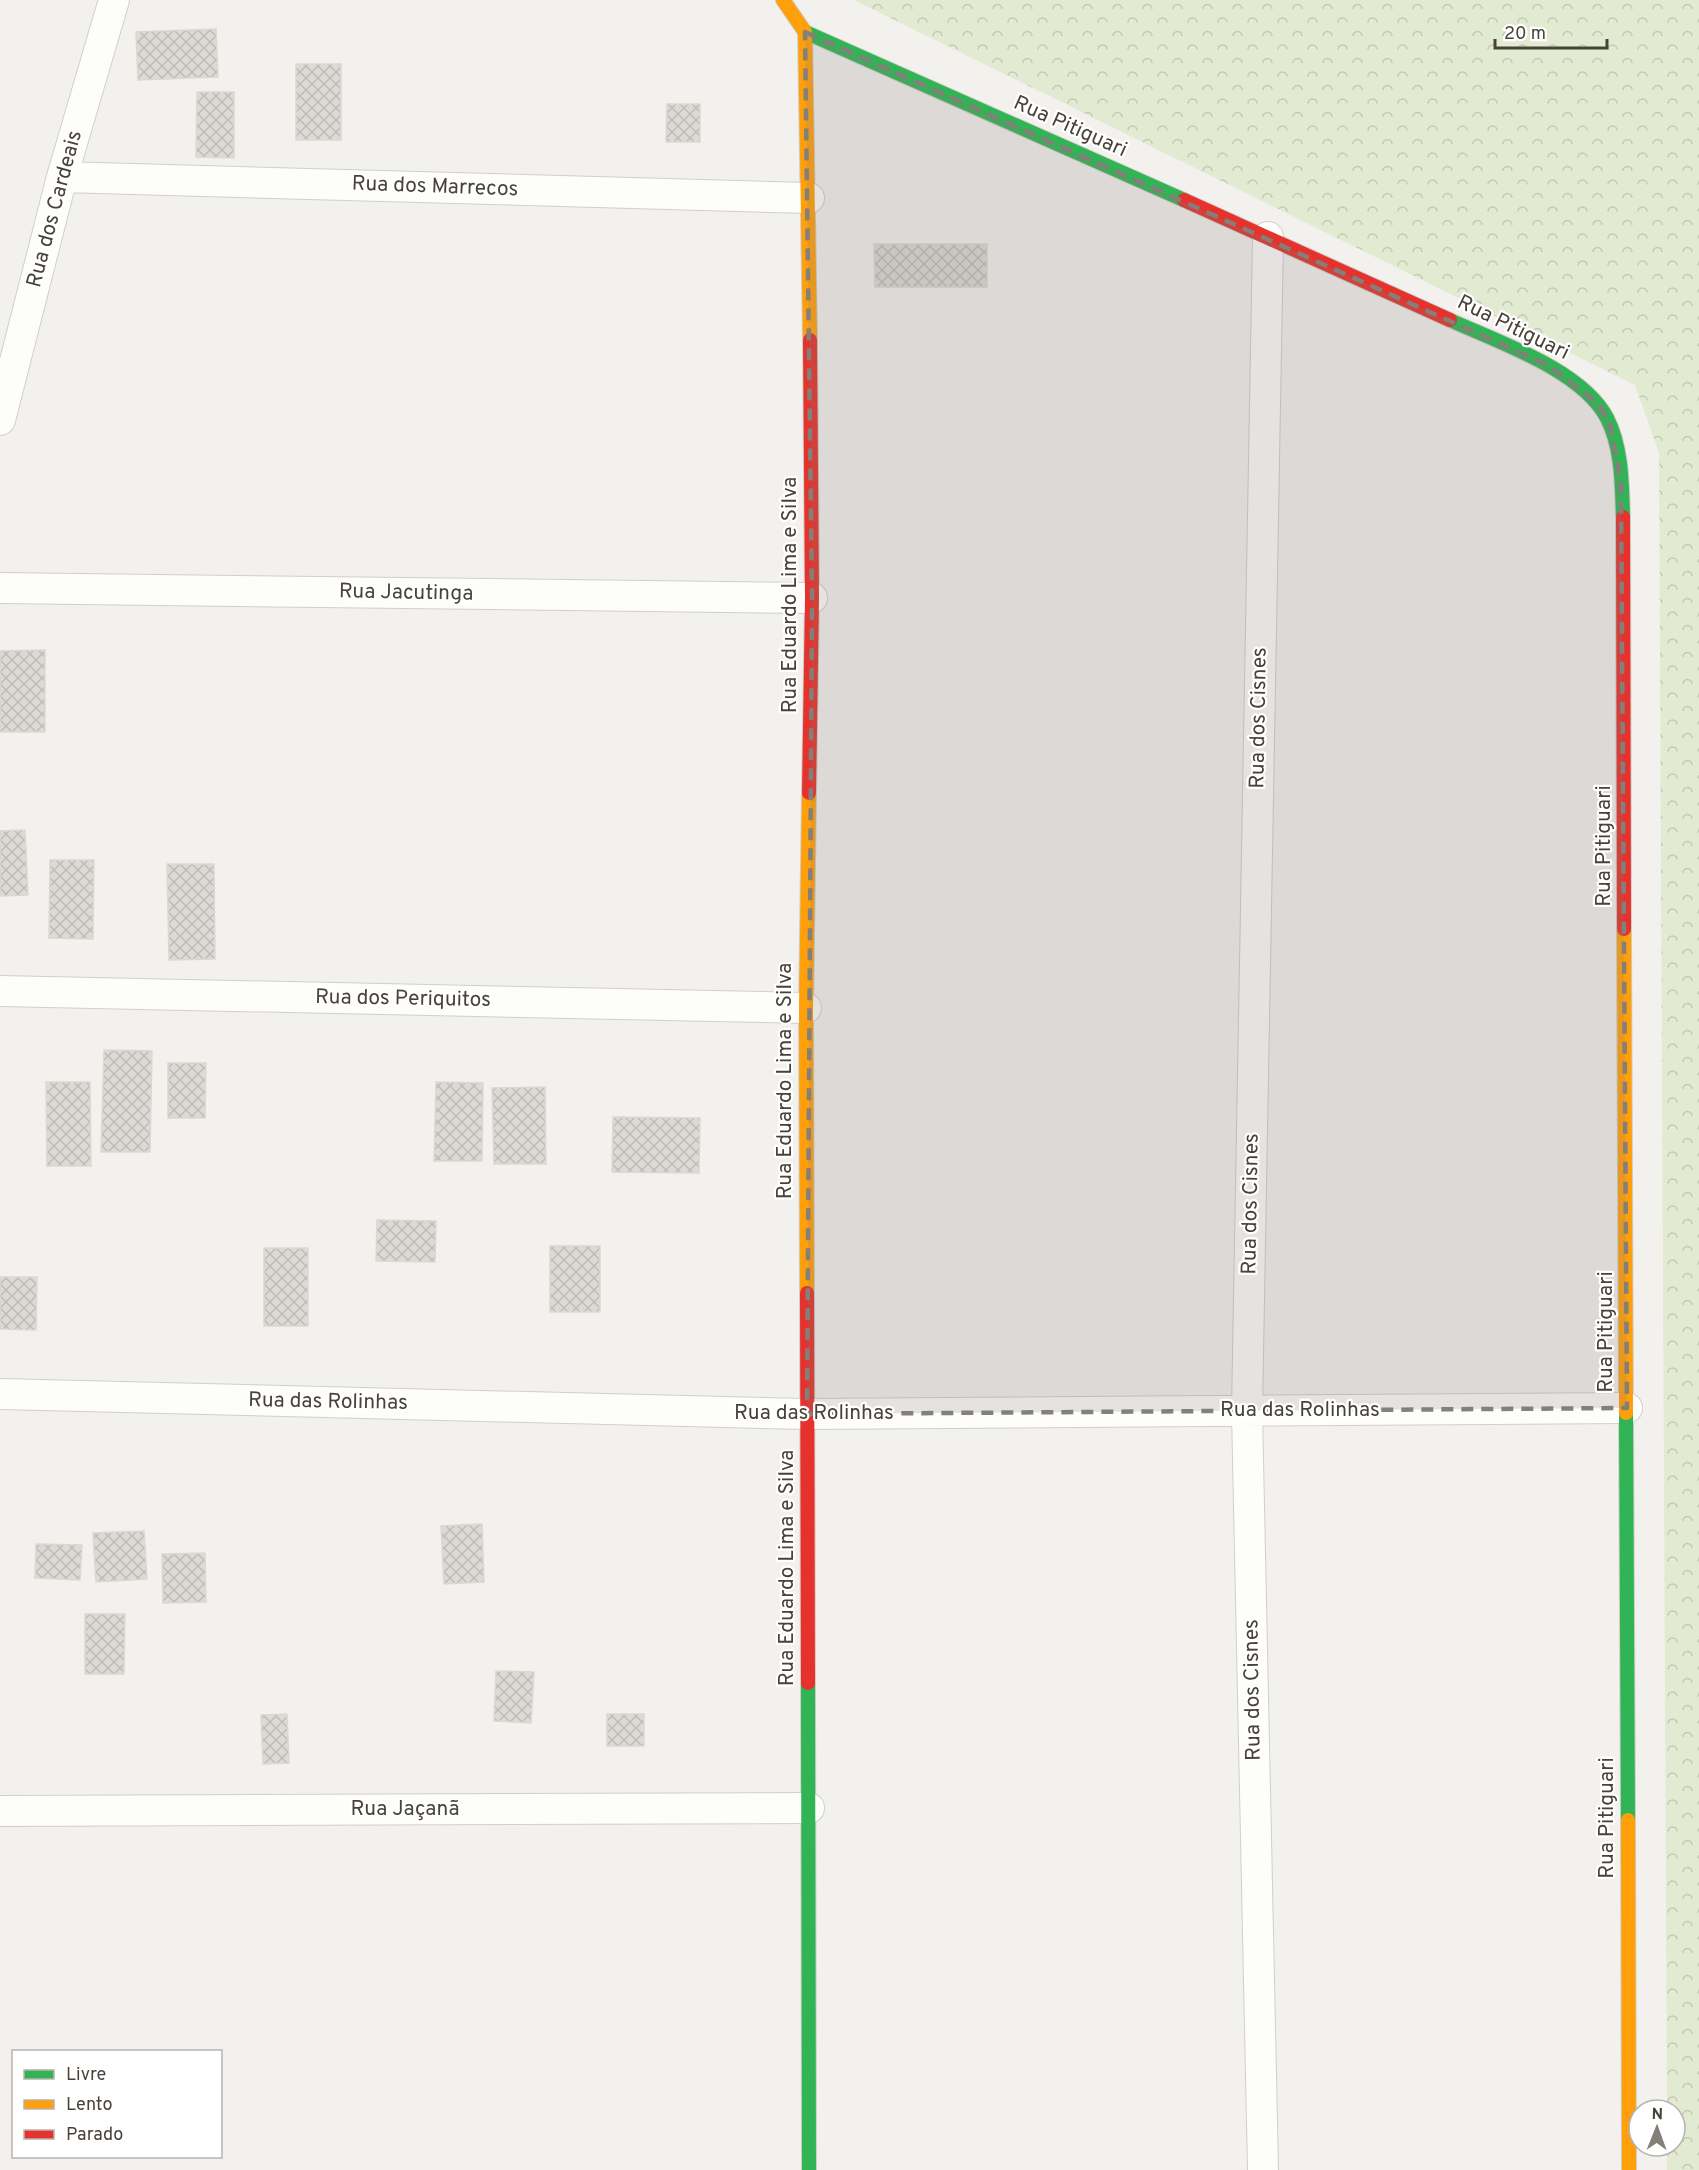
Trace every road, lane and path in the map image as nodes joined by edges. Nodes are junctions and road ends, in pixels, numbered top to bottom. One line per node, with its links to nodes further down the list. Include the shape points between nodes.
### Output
1 (114, 0): 4 (street, Rua dos Cardeais)
2 (783, 0): 3 (street)
3 (805, 32): 5 (street, Rua Eduardo Lima e Silva); 6 (street, Rua Pitiguari)
4 (62, 177): 5 (street, Rua dos Marrecos); 7 (street, Rua dos Cardeais)
5 (809, 198): 9 (street, Rua Eduardo Lima e Silva)
6 (1268, 237): 13 (street, Rua Pitiguari, via 1548,365 1585,390 1610,424 1621,481 1623,545); 14 (street, Rua dos Cisnes)
7 (0, 420)
8 (0, 588): 9 (street, Rua Jacutinga)
9 (812, 598): 11 (street, Rua Eduardo Lima e Silva)
10 (0, 991): 11 (street, Rua dos Periquitos)
11 (806, 1008): 15 (street, Rua Eduardo Lima e Silva)
12 (0, 1394): 15 (street, Rua das Rolinhas)
13 (1627, 1408): 14 (street, Rua das Rolinhas); 20 (street, Rua Pitiguari)
14 (1247, 1410): 15 (street, Rua das Rolinhas); 19 (street, Rua dos Cisnes)
15 (807, 1414): 16 (street, Rua Eduardo Lima e Silva)
16 (809, 1808): 17 (street, Rua Jaçanã); 18 (street, Rua Eduardo Lima e Silva)
17 (0, 1810)
18 (809, 2170)
19 (1263, 2170)
20 (1629, 2170)

